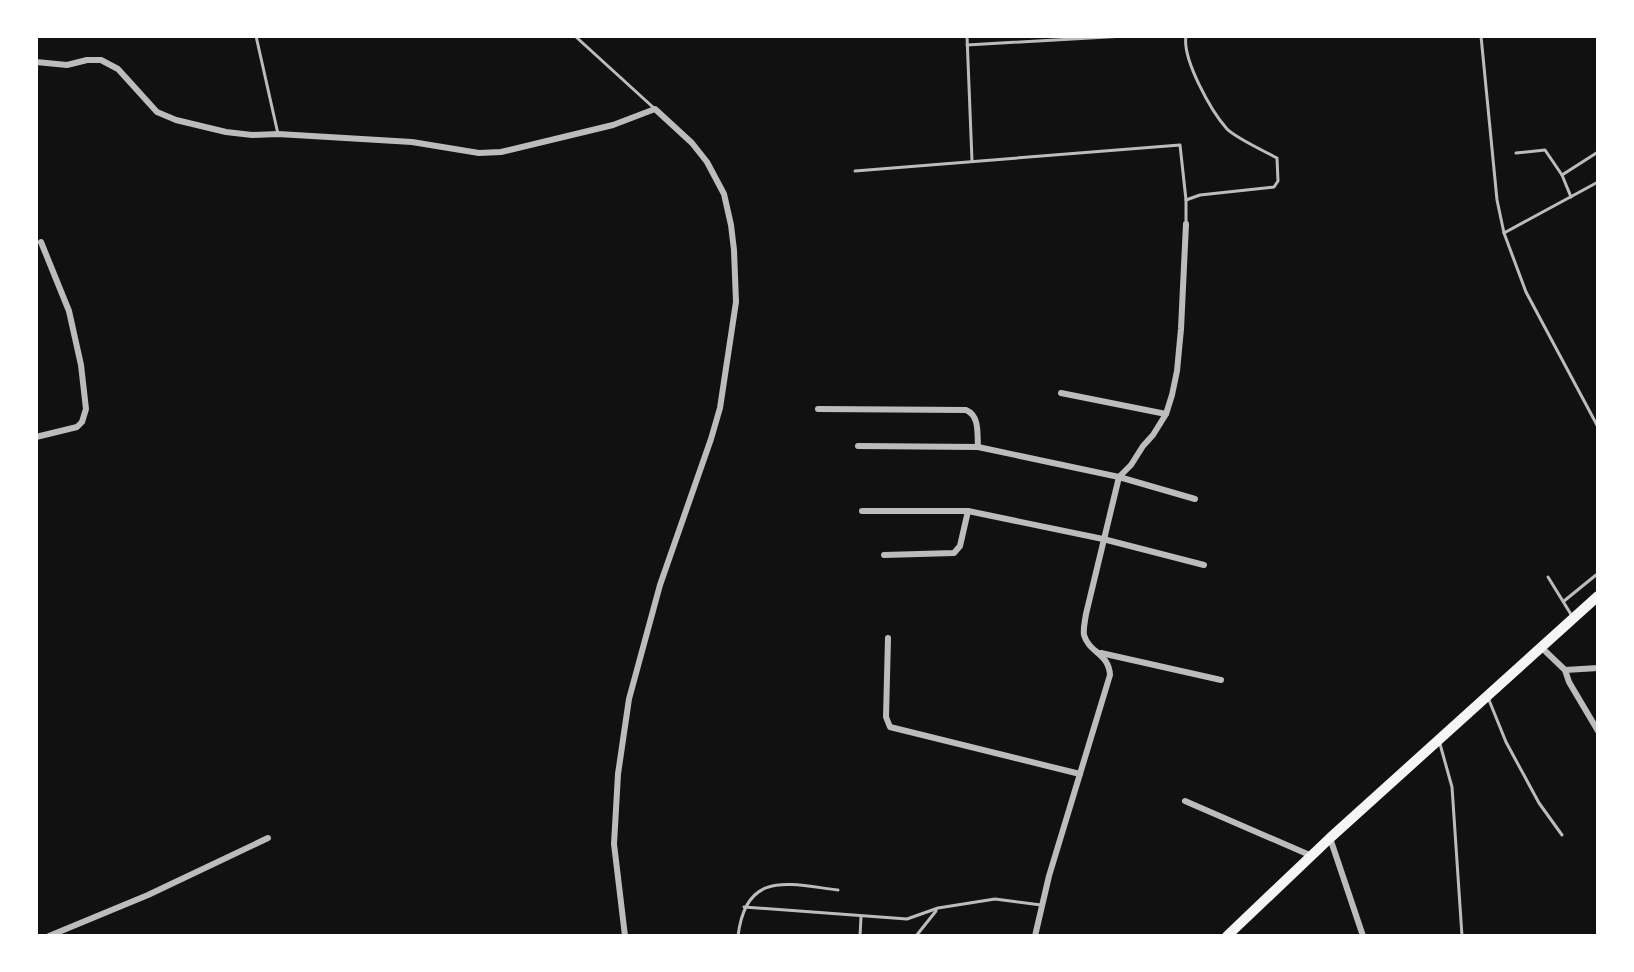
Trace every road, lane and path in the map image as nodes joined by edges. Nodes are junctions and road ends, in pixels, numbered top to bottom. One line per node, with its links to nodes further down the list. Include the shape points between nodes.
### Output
1 (256, 36): 11 (lane)
2 (575, 36): 10 (lane)
3 (967, 36): 8 (lane)
4 (1125, 36): 7 (lane)
5 (1186, 36): 19 (lane, via 1184,46 1200,87 1228,130 1277,158 1278,181 1274,187)
6 (1481, 36): 21 (lane)
7 (1100, 37): 8 (lane)
8 (967, 45): 14 (lane)
9 (36, 62): 11 (street, via 101,60 118,69 157,112 176,120 226,132)
10 (655, 109): 11 (street, via 613,125 491,153); 63 (street, via 692,143 724,194 736,302 720,408 660,585 629,699 614,844)
11 (278, 134)
12 (1598, 152): 16 (lane)
13 (1516, 153): 16 (lane, via 1545,150)
14 (972, 161): 15 (lane); 19 (lane, via 1180,145)
15 (855, 171)
16 (1562, 175): 18 (lane)
17 (1598, 182): 18 (lane)
18 (1571, 197): 21 (lane)
19 (1186, 200): 20 (lane)
20 (1186, 224): 25 (street, via 1177,371)
21 (1504, 233): 26 (lane, via 1526,292)
22 (41, 242): 27 (street, via 69,311 86,409 77,427)
23 (1061, 393): 25 (street)
24 (818, 409): 29 (street, via 966,410 976,422)
25 (1166, 414): 30 (street)
26 (1598, 427)
27 (36, 437)
28 (858, 446): 29 (street)
29 (978, 447): 30 (street)
30 (1119, 477): 31 (street); 34 (street)
31 (1195, 499)
32 (862, 511): 33 (street)
33 (968, 511): 34 (street); 35 (street, via 954,553)
34 (1103, 539): 36 (street); 44 (street, via 1084,634)
35 (884, 555)
36 (1204, 565)
37 (1596, 575): 40 (lane)
38 (1548, 577): 40 (lane)
39 (1598, 596): 41 (highway)
40 (1564, 601): 41 (lane)
41 (1574, 619): 43 (highway)
42 (888, 638): 51 (street, via 890,727)
43 (1542, 648): 46 (street); 48 (highway)
44 (1097, 652): 47 (street); 51 (street, via 1107,661 1110,675)
45 (1598, 668): 46 (street)
46 (1565, 670): 49 (street)
47 (1221, 680)
48 (1488, 697): 50 (highway); 53 (lane, via 1506,742)
49 (1598, 731)
50 (1439, 741): 55 (highway); 70 (lane, via 1452,787)
51 (1080, 774): 58 (street)
52 (1185, 801): 56 (street)
53 (1562, 835)
54 (268, 838): 62 (street)
55 (1330, 838): 56 (highway); 69 (street)
56 (1312, 856): 68 (highway)
57 (838, 890): 59 (lane, via 769,886)
58 (1042, 905): 60 (lane, via 995,899); 67 (street)
59 (744, 907): 61 (lane); 64 (lane)
60 (938, 908): 61 (lane, via 907,919); 66 (lane)
61 (861, 917): 65 (lane)
62 (49, 936)
63 (625, 936)
64 (738, 936)
65 (860, 936)
66 (916, 936)
67 (1035, 936)
68 (1227, 936)
69 (1363, 936)
70 (1462, 936)

